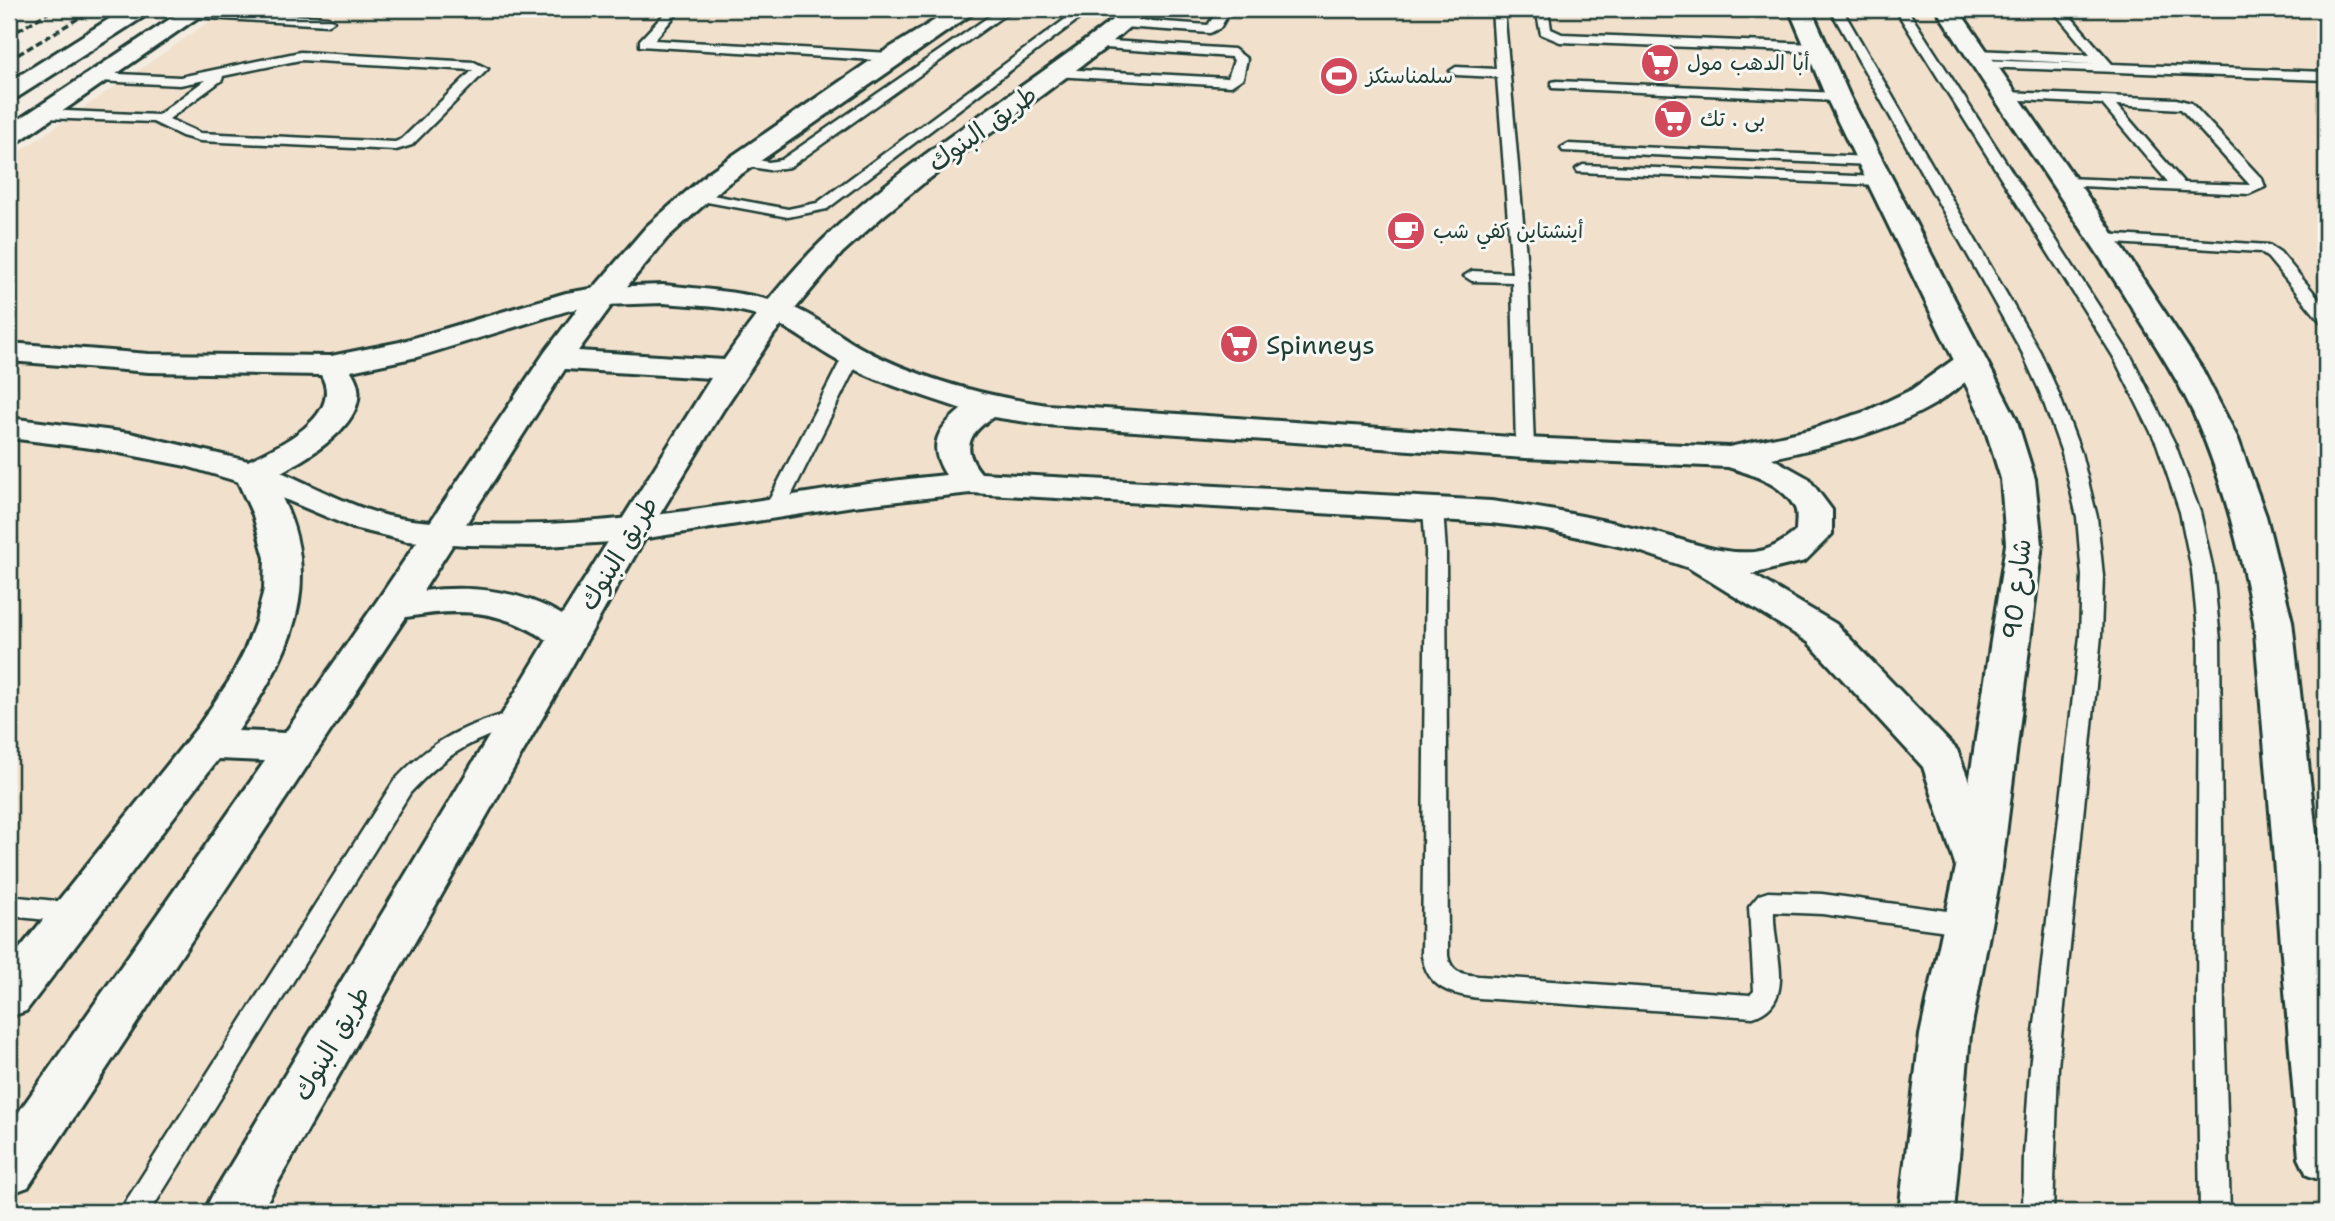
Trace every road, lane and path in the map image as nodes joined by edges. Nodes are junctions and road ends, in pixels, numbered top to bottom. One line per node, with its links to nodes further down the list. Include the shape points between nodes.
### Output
1 (140, 9): 29 (main road)
2 (311, 9): 15 (lane)
3 (675, 9): 19 (lane, via 644,43)
4 (968, 9): 19 (main road)
5 (1007, 9): 37 (lane, via 789,161 769,166)
6 (1225, 9): 16 (lane, via 1210,29)
7 (1498, 9): 25 (lane)
8 (1542, 9): 18 (lane, via 1545,31 1560,38)
9 (1800, 9): 18 (main road, شارع 90)
10 (1836, 9): 81 (lane, via 2031,352 2071,448 2087,519 2092,583 2089,654 2048,1030 2037,1162)
11 (1901, 9): 82 (lane, via 2122,356 2178,471 2196,537 2208,607 2210,671 2209,1082)
12 (1947, 9): 20 (main road)
13 (2058, 9): 21 (lane)
14 (196, 11): 15 (lane); 27 (main road)
15 (295, 20): 17 (lane)
16 (1111, 21): 23 (main road, طريق البنوك); 23 (lane, via 1234,53 1241,59 1237,78 1231,82); 42 (lane, via 822,206 788,213)
17 (328, 22)
18 (1817, 48): 31 (main road, شارع 90)
19 (891, 57): 37 (main road)
20 (1979, 59): 21 (lane); 30 (main road)
21 (2104, 64): 26 (lane)
22 (1456, 71): 25 (lane)
23 (1059, 73): 47 (main road, طريق البنوك, via 864,217)
24 (222, 74): 27 (lane, via 180,81); 34 (lane); 34 (lane, via 300,56 482,69 407,142 396,146 201,137 176,131)
25 (1505, 74): 45 (lane)
26 (2326, 76)
27 (98, 77): 33 (main road)
28 (1557, 85): 31 (lane)
29 (9, 92)
30 (2004, 96): 32 (lane); 40 (main road)
31 (1838, 97): 39 (main road, شارع 90)
32 (2106, 100): 41 (lane); 41 (lane, via 2186,106 2258,187)
33 (43, 114): 34 (lane); 35 (main road)
34 (160, 120)
35 (9, 137)
36 (1568, 148): 39 (lane)
37 (740, 161): 42 (main road)
38 (1583, 169): 39 (lane)
39 (1874, 171): 52 (main road, شارع 90)
40 (2064, 182): 41 (lane); 43 (main road)
41 (2179, 186)
42 (696, 196): 46 (main road, via 657,232)
43 (2103, 239): 48 (lane, via 2264,248); 76 (main road, via 2209,412 2258,546 2273,621)
44 (1472, 276): 45 (lane)
45 (1521, 278): 57 (lane)
46 (603, 296): 47 (main road, via 663,294); 51 (main road); 53 (main road)
47 (775, 311): 50 (main road); 54 (main road, طريق البنوك)
48 (2326, 317)
49 (9, 352): 53 (main road, via 149,363)
50 (852, 356): 55 (main road, via 909,381); 61 (lane)
51 (556, 359): 54 (main road); 64 (main road)
52 (1971, 362): 58 (main road, via 1923,397 1879,418 1817,438); 71 (main road, شارع 90, via 1999,418 2018,479 2024,544)
53 (331, 366): 59 (main road, via 342,384 340,405 323,429 293,453)
54 (732, 370): 63 (main road, طريق البنوك)
55 (987, 406): 57 (main road, via 1133,423); 60 (main road, via 953,435 950,453)
56 (9, 428): 59 (main road, via 190,456)
57 (1525, 448): 58 (main road)
58 (1729, 457): 65 (main road, via 1763,466 1796,485 1814,510 1814,534 1792,553 1755,563)
59 (251, 473): 64 (main road, via 369,522); 69 (main road, via 277,529 284,554 284,587 275,627 253,674)
60 (971, 483): 61 (main road); 62 (main road)
61 (775, 508): 63 (main road)
62 (1433, 508): 65 (main road, via 1548,519 1646,541); 74 (lane, via 1435,956 1443,979 1479,987 1753,1006 1767,992 1761,916 1762,907 1769,902 1822,904)
63 (632, 529): 64 (main road, via 555,535); 67 (main road, طريق البنوك)
64 (444, 531): 66 (main road)
65 (1702, 560): 71 (main road, via 1822,633 1942,761)
66 (393, 607): 67 (main road, via 448,600 489,601 542,617); 70 (main road)
67 (568, 636): 68 (main road, طريق البنوك)
68 (523, 717): 78 (lane, via 474,730 448,743 402,787); 79 (main road, طريق البنوك)
69 (205, 744): 70 (main road); 73 (main road)
70 (298, 748): 77 (main road)
71 (1979, 867): 74 (main road, شارع 90)
72 (9, 906): 73 (lane)
73 (75, 913): 75 (main road)
74 (1969, 924): 80 (main road, شارع 90, via 1945,1035)
75 (9, 998)
76 (2326, 1158)
77 (9, 1170)
78 (134, 1212)
79 (232, 1212)
80 (1927, 1212)
81 (2038, 1212)
82 (2215, 1212)

